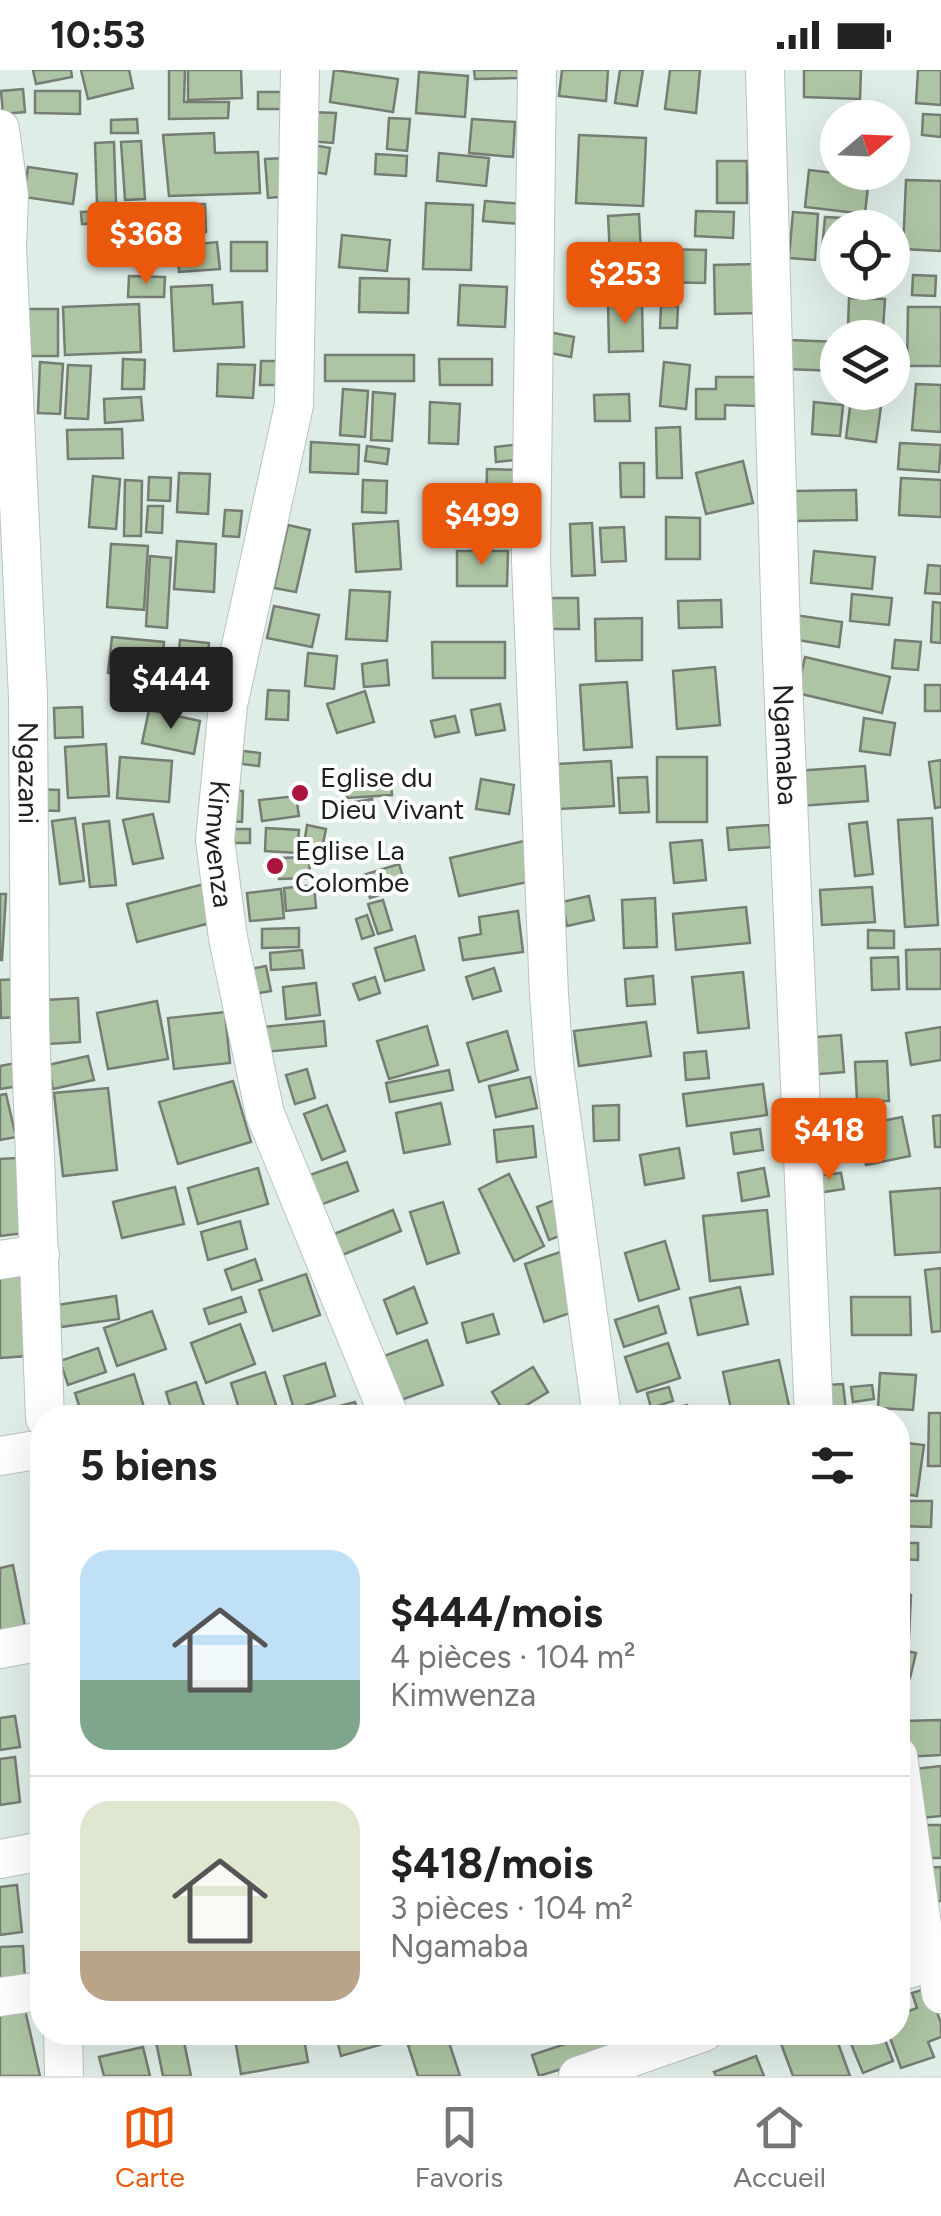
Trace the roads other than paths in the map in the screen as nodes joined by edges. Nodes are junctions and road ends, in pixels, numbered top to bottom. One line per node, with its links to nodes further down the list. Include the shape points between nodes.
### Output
1 (300, 70): 12 (street, Kimwenza, via 294,405 228,704 215,840 228,938 270,1130)
2 (537, 70): 13 (street, via 531,561 549,994)
3 (764, 70): 14 (street, Ngamaba)
4 (0, 129): 5 (street, Ngazani, via 9,196)
5 (5, 303): 6 (street, Ngazani)
6 (11, 584): 7 (street, Ngazani)
7 (14, 697): 8 (street, Ngazani)
8 (15, 1030): 9 (street, Ngazani)
9 (40, 1254): 10 (street); 11 (street, Ngazani)
10 (0, 1260)
11 (45, 1405)
12 (385, 1405)
13 (600, 1405)
14 (813, 1405)
15 (30, 1451): 16 (street)
16 (0, 1456)
17 (30, 1643): 18 (street)
18 (0, 1649)
19 (910, 1840): 22 (street, via 923,1932)
20 (30, 1853): 21 (street)
21 (0, 1859)
22 (939, 1971): 23 (street)
23 (910, 1972)
24 (30, 1993): 25 (street)
25 (0, 1997)
26 (63, 2045): 28 (street)
27 (658, 2052): 29 (street)
28 (64, 2076)
29 (578, 2076)

